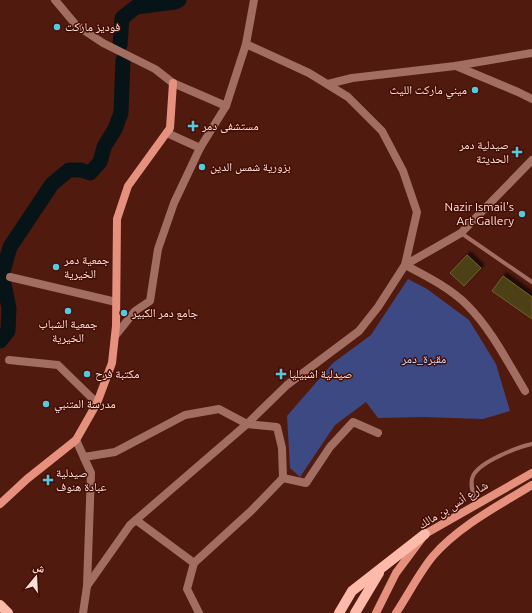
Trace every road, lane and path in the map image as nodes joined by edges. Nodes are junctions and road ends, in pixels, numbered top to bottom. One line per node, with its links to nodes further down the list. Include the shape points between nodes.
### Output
1 (55, 0): 6 (street, via 76,25 103,43 155,69)
2 (254, 0): 3 (street)
3 (246, 44): 7 (street, via 302,69); 9 (street)
4 (532, 53): 5 (street)
5 (455, 66): 7 (street, via 352,78); 8 (street)
6 (173, 83): 9 (street); 10 (street, via 170,128)
7 (328, 84): 14 (street, via 348,97 382,131 403,171 417,212)
8 (532, 99)
9 (226, 106): 11 (street)
10 (167, 133): 11 (street); 17 (street, via 128,186 117,219)
11 (200, 148): 18 (street, via 174,203 158,249 150,301 135,311)
12 (532, 160): 13 (street)
13 (462, 233): 14 (street); 16 (lane)
14 (405, 264): 20 (street, via 466,304 494,340); 22 (street, via 378,307 359,331 287,385)
15 (10, 277): 17 (street)
16 (532, 282)
17 (116, 302): 18 (street)
18 (115, 336): 21 (street, via 112,363)
19 (9, 360): 21 (street, via 58,365)
20 (525, 390)
21 (97, 403): 24 (street)
22 (247, 424): 26 (street, via 219,410 185,415 115,452); 28 (street, via 277,427 282,448); 33 (street)
23 (378, 433): 28 (street, via 353,422 330,447 306,483)
24 (76, 440): 26 (street); 31 (street)
25 (532, 444): 30 (lane, via 480,467 472,477)
26 (84, 457): 37 (street, via 91,473)
27 (532, 473): 30 (street, شارع أنس بن مالك)
28 (283, 478): 35 (street)
29 (532, 486): 32 (street, شارع أنس بن مالك)
30 (477, 503): 32 (street); 34 (street, شارع أنس بن مالك)
31 (0, 504)
32 (486, 513): 45 (street, شارع أنس بن مالك, via 432,556)
33 (136, 520): 35 (street); 37 (street)
34 (425, 534): 36 (main road); 44 (street, شارع أنس بن مالك, via 396,573)
35 (194, 563): 42 (street, via 187,589)
36 (383, 566): 39 (main road, via 352,591); 43 (main road)
37 (87, 586): 41 (street)
38 (0, 605): 40 (main road)
39 (339, 612)
40 (8, 613)
41 (84, 613)
42 (199, 613)
43 (355, 613)
44 (376, 613)
45 (396, 613)

